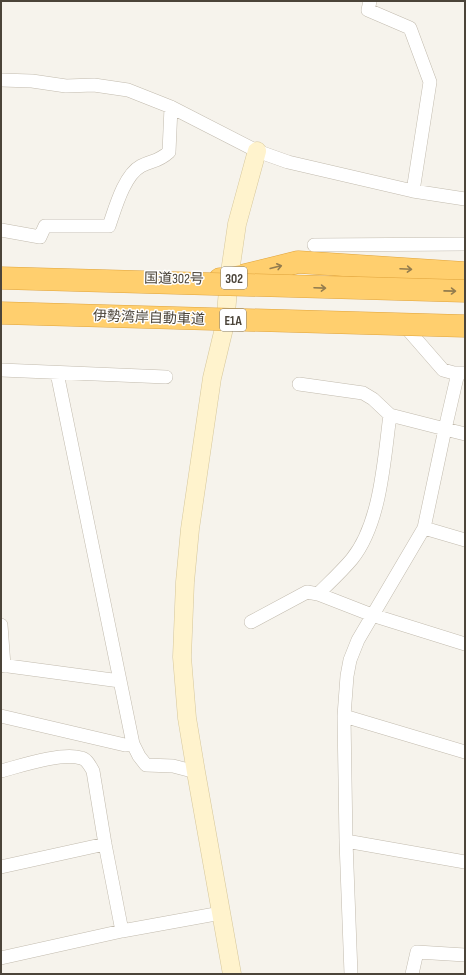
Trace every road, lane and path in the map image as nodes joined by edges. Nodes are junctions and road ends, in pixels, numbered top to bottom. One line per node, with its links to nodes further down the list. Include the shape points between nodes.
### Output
1 (370, 1): 5 (street, via 368,10 410,28 430,82)
2 (1, 80): 3 (street, via 66,86 94,85 128,90)
3 (171, 108): 4 (street); 7 (street, via 169,152 134,172 122,189 109,226 44,226 40,237)
4 (257, 151): 5 (street, via 288,162); 13 (street, via 237,224)
5 (413, 191): 6 (street)
6 (465, 199)
7 (1, 230)
8 (465, 244): 9 (street)
9 (314, 245)
10 (465, 272): 13 (highway, 国道302号 / 302, one-way to 10, via 298,262)
11 (1, 273): 13 (highway, 国道302号 / 302)
12 (1, 278): 14 (highway, one-way to 14, bridge)
13 (229, 279): 17 (street)
14 (465, 291)
15 (1, 313): 18 (highway, 伊勢湾岸自動車道 / E1A, bridge)
16 (1, 317): 17 (highway)
17 (225, 324): 19 (highway); 43 (street, via 212,378 185,582 182,657 187,718)
18 (465, 326)
19 (409, 331): 20 (highway); 23 (street, via 443,370)
20 (465, 333)
21 (1, 370): 22 (street)
22 (57, 373): 24 (street); 37 (street)
23 (461, 373): 27 (street)
24 (166, 377)
25 (299, 384): 26 (street, via 363,393)
26 (390, 415): 27 (street); 31 (street, via 378,500 366,537 352,558)
27 (445, 429): 28 (street); 29 (street)
28 (465, 434)
29 (424, 528): 30 (street); 32 (street)
30 (465, 540)
31 (318, 594): 32 (street); 33 (street, via 307,592)
32 (372, 615): 35 (street); 39 (street, via 350,660)
33 (251, 622)
34 (1, 625): 36 (street)
35 (465, 644)
36 (2, 666): 37 (street)
37 (120, 681): 40 (street)
38 (1, 716): 40 (street, via 125,745)
39 (344, 716): 41 (street); 44 (street)
40 (133, 744): 43 (street, via 146,765 173,766)
41 (465, 752)
42 (1, 771): 45 (street, via 61,757 81,758 93,771)
43 (196, 772): 48 (street)
44 (346, 841): 46 (street); 53 (street)
45 (105, 844): 47 (street); 49 (street)
46 (465, 862)
47 (1, 867)
48 (221, 913): 49 (street); 52 (street)
49 (122, 931): 51 (street)
50 (465, 955): 54 (street, via 416,952)
51 (1, 958)
52 (232, 974)
53 (351, 974)
54 (412, 974)

